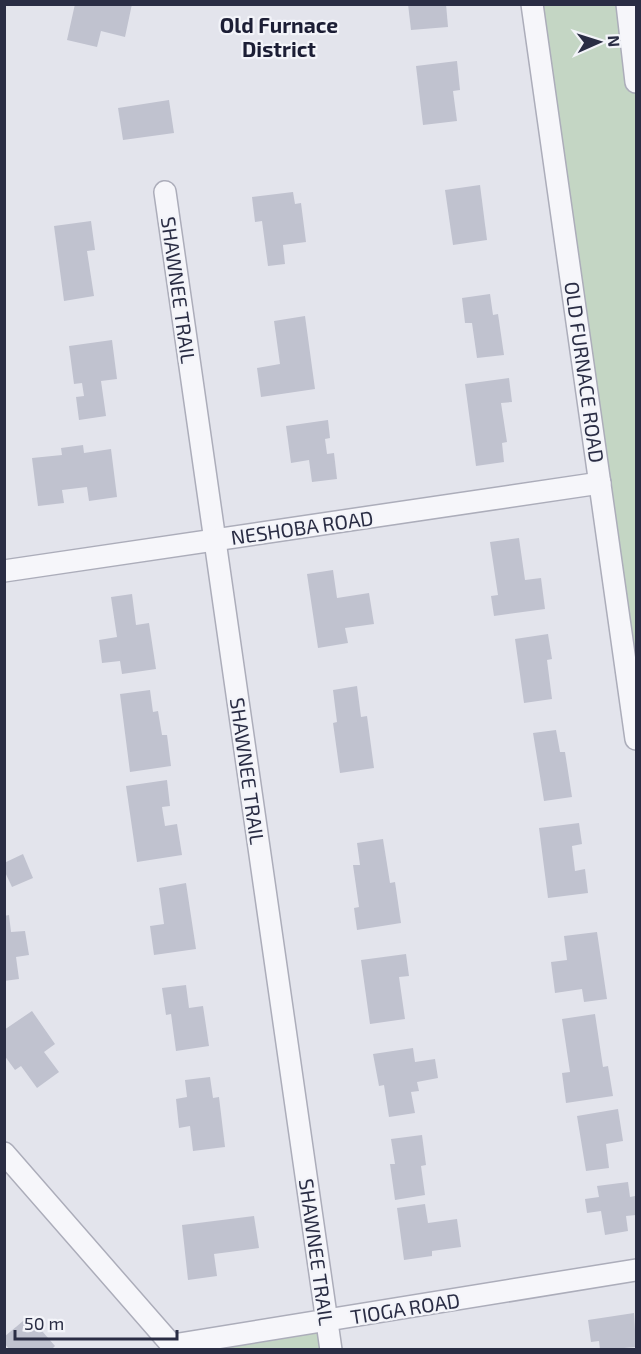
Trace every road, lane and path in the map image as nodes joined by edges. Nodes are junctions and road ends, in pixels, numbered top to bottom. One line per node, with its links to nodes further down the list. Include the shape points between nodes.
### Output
1 (532, 4): 5 (street, OLD FURNACE ROAD)
2 (627, 4): 3 (street)
3 (636, 82)
4 (165, 192): 6 (street, SHAWNEE TRAIL)
5 (600, 483): 6 (street, NESHOBA ROAD); 8 (street, OLD FURNACE ROAD)
6 (215, 540): 7 (street, NESHOBA ROAD); 11 (street, SHAWNEE TRAIL)
7 (4, 571)
8 (636, 739)
9 (4, 1153): 12 (street)
10 (636, 1270): 11 (street, TIOGA ROAD)
11 (327, 1320): 12 (street, TIOGA ROAD); 13 (street, SHAWNEE TRAIL)
12 (175, 1347)
13 (331, 1350)

